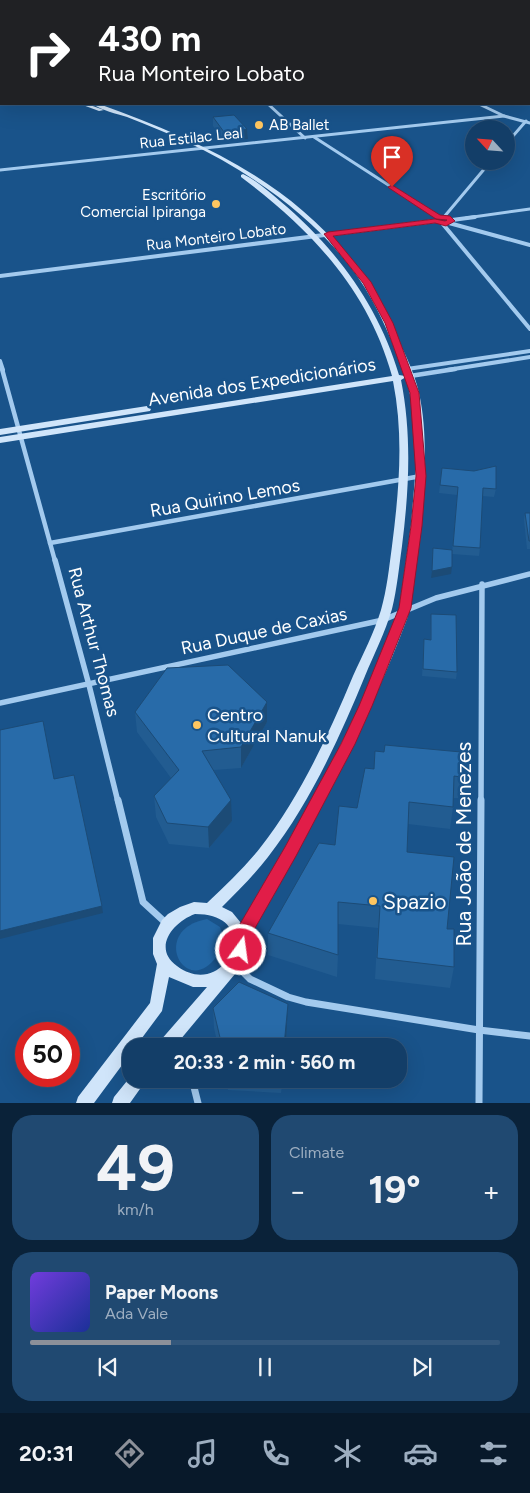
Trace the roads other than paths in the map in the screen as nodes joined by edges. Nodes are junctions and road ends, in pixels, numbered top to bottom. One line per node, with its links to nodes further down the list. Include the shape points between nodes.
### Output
1 (86, 105): 8 (main road)
2 (98, 105): 8 (main road)
3 (269, 105): 11 (street)
4 (480, 105): 5 (street)
5 (504, 116): 6 (street); 10 (street, Rua Estilac Leal)
6 (526, 121): 7 (street); 9 (street)
7 (530, 123)
8 (151, 126): 12 (main road)
9 (515, 134)
10 (314, 137): 11 (street, Rua Estilac Leal); 17 (street)
11 (305, 138): 12 (street, Rua Estilac Leal)
12 (202, 148): 13 (street, Rua Estilac Leal); 15 (main road, via 245,169)
13 (0, 170)
14 (483, 170): 18 (street)
15 (281, 199): 22 (main road); 23 (main road)
16 (530, 209): 20 (street)
17 (438, 217): 18 (street); 19 (street)
18 (444, 217): 20 (street)
19 (435, 221): 21 (street); 22 (street, Rua Monteiro Lobato)
20 (450, 221): 21 (street); 24 (street)
21 (442, 223): 28 (street)
22 (328, 234): 23 (street, Rua Monteiro Lobato); 26 (main road)
23 (316, 236): 25 (street, Rua Monteiro Lobato); 27 (main road)
24 (530, 245)
25 (0, 276)
26 (366, 282): 27 (main road); 32 (main road, via 389,323)
27 (354, 284): 33 (main road)
28 (530, 329)
29 (530, 351): 32 (street, Avenida dos Expedicionários)
30 (530, 357): 32 (street, Avenida dos Expedicionários)
31 (0, 361): 35 (street, Rua Arthur Thomas)
32 (408, 373): 33 (main road, Avenida dos Expedicionários); 37 (main road, via 415,393)
33 (396, 374): 35 (main road, Avenida dos Expedicionários); 38 (main road, via 403,420)
34 (0, 432): 35 (main road, Avenida dos Expedicionários)
35 (19, 433): 36 (main road, Avenida dos Expedicionários); 39 (street, Rua Arthur Thomas)
36 (0, 440)
37 (421, 476): 38 (street, Rua Quirino Lemos); 42 (main road)
38 (404, 480): 39 (street, Rua Quirino Lemos); 43 (main road, via 393,578)
39 (50, 543): 44 (street, Rua Arthur Thomas)
40 (530, 574): 41 (street, Rua Duque de Caxias)
41 (482, 584): 42 (street, Rua Duque de Caxias); 53 (street, Rua João de Menezes)
42 (405, 608): 43 (street, Rua Duque de Caxias); 47 (main road)
43 (383, 620): 44 (street, Rua Duque de Caxias); 46 (main road)
44 (89, 684): 45 (street, Rua Duque de Caxias); 49 (street, Rua Arthur Thomas, via 143,902)
45 (0, 703)
46 (330, 739): 47 (main road); 48 (main road, via 270,844 250,870)
47 (348, 744): 50 (main road)
48 (210, 908): 49 (main road, via 194,908); 50 (main road, via 236,923)
49 (167, 924): 51 (main road, via 160,936 159,950)
50 (242, 936): 52 (main road)
51 (164, 964): 52 (main road, via 175,974 190,980 206,981 222,975); 58 (main road, via 156,1006)
52 (235, 964): 53 (street, via 250,979 306,1002); 55 (main road)
53 (479, 1030): 54 (street); 61 (street, Rua João de Menezes)
54 (530, 1036)
55 (172, 1038)
56 (132, 1088): 59 (main road)
57 (194, 1088): 60 (street)
58 (84, 1103)
59 (120, 1103)
60 (198, 1103)
61 (479, 1103)

